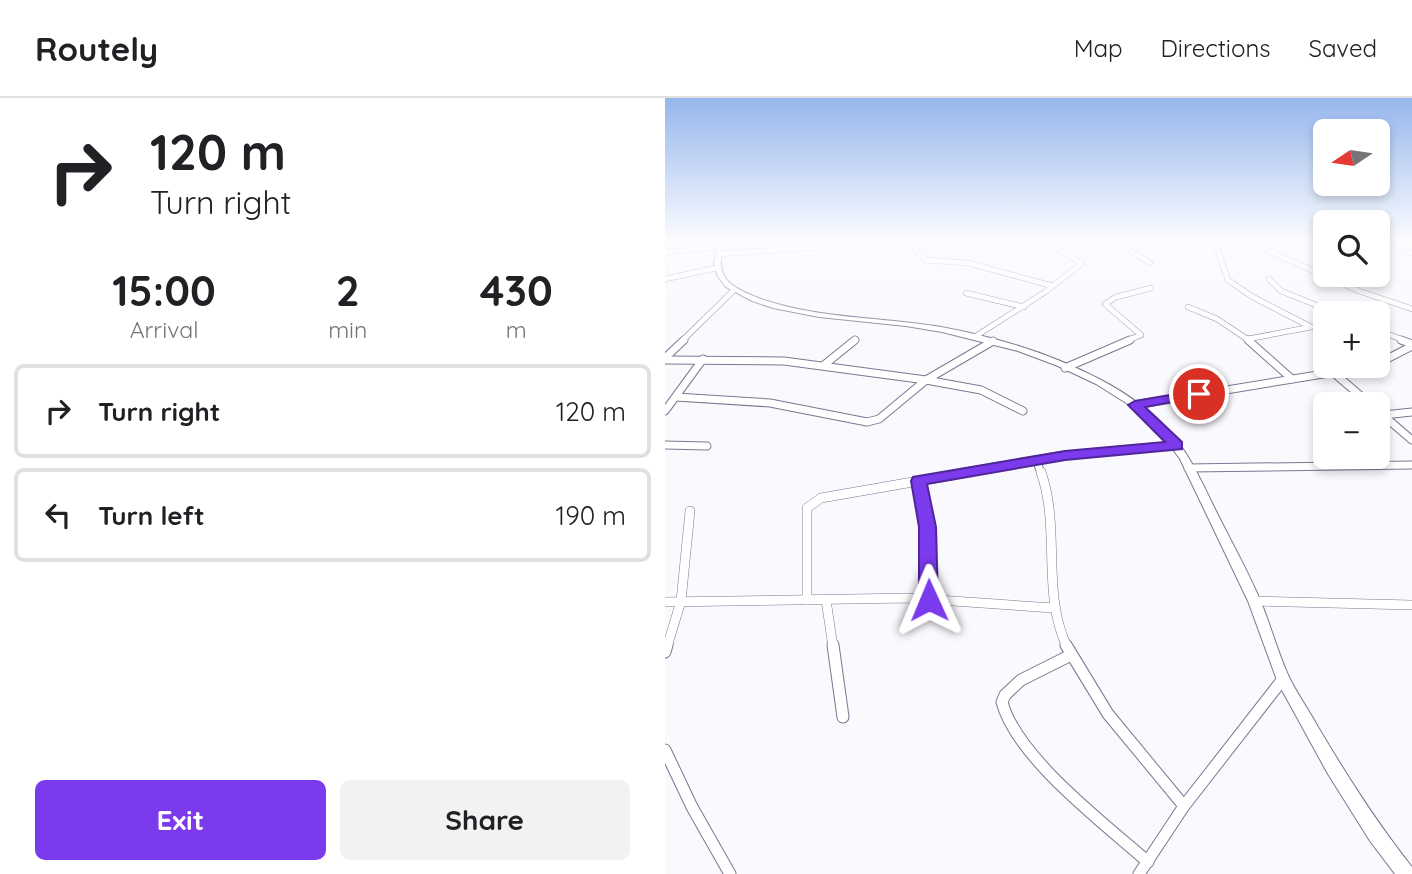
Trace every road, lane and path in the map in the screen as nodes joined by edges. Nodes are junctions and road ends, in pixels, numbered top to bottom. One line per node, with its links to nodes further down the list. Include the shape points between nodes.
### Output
1 (721, 276): 9 (street)
2 (1017, 276): 6 (street)
3 (1065, 276): 6 (street)
4 (1227, 276): 17 (street, via 1251,296 1311,327)
5 (1269, 279): 11 (street, via 1281,291)
6 (1053, 286): 12 (street)
7 (1351, 287): 14 (street)
8 (1151, 288): 27 (street, via 1105,304 1141,335)
9 (734, 289): 15 (street, via 813,314); 24 (street)
10 (966, 293): 12 (street)
11 (1313, 304)
12 (1024, 307): 15 (street)
13 (1188, 307): 17 (street)
14 (1412, 309)
15 (976, 336): 19 (street)
16 (1390, 336): 20 (street)
17 (1248, 339): 30 (street)
18 (855, 341): 26 (street)
19 (993, 341): 27 (street); 31 (street)
20 (1412, 345): 21 (street)
21 (1403, 351): 22 (street); 23 (street)
22 (1412, 353)
23 (1390, 358)
24 (665, 359): 25 (street)
25 (703, 359): 26 (street); 33 (street)
26 (824, 365): 31 (street)
27 (1065, 368): 34 (street)
28 (1313, 376): 30 (street)
29 (1340, 378): 32 (street)
30 (1292, 379): 34 (street)
31 (926, 380): 33 (street, via 879,419 867,422 770,404); 36 (street, via 981,390)
32 (1356, 392)
33 (676, 397): 35 (street)
34 (1135, 405): 42 (street)
35 (665, 411)
36 (1023, 411)
37 (1412, 412): 38 (street)
38 (1390, 413)
39 (1390, 421): 40 (street)
40 (1412, 440)
41 (665, 445): 43 (street)
42 (1177, 445): 44 (street, via 1065,455); 48 (street)
43 (707, 446)
44 (1037, 462): 49 (street); 58 (street, via 1048,488)
45 (1390, 465): 46 (street)
46 (1412, 465)
47 (1313, 466): 48 (street)
48 (1188, 468): 56 (street)
49 (919, 481): 51 (street, via 833,494 807,508); 53 (street, via 927,527)
50 (690, 511): 55 (street)
51 (807, 600): 52 (street); 55 (street)
52 (827, 600): 53 (street); 62 (street)
53 (929, 600): 58 (street)
54 (665, 601): 55 (street)
55 (681, 601): 59 (street)
56 (1254, 601): 57 (street); 61 (street)
57 (1411, 607)
58 (1053, 608): 60 (street)
59 (665, 652)
60 (1071, 655): 64 (street, via 1114,721); 65 (street, via 1007,690 1002,702 1004,715 1031,754)
61 (1283, 679): 64 (street); 67 (street, via 1333,769)
62 (843, 717)
63 (665, 750): 66 (street)
64 (1184, 806): 65 (street)
65 (1146, 869)
66 (730, 874)
67 (1406, 874)

